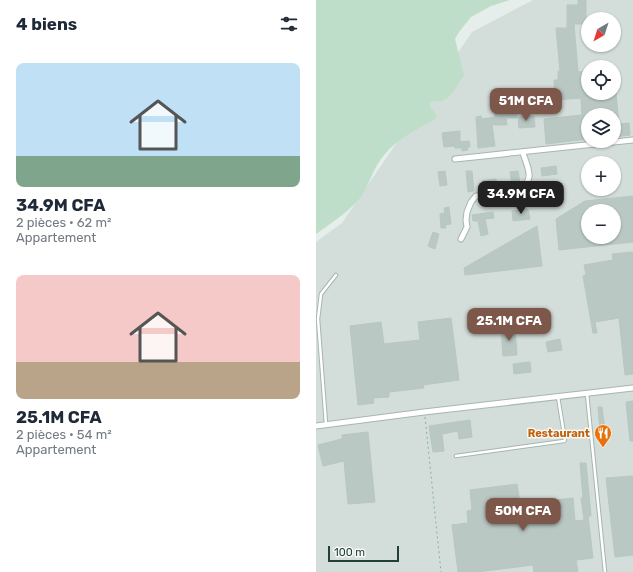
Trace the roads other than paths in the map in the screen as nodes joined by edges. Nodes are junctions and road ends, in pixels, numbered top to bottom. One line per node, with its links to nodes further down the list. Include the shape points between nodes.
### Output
1 (633, 140): 2 (street)
2 (523, 153): 3 (street); 4 (street, via 529,176 527,183 516,191 476,196 471,202 466,220 467,227)
3 (455, 160)
4 (461, 239)
5 (336, 275): 9 (lane, via 322,294 318,319)
6 (633, 388): 7 (street)
7 (587, 394): 8 (street); 12 (lane)
8 (558, 397): 9 (street); 11 (lane, via 564,441)
9 (326, 425): 10 (street)
10 (316, 426)
11 (456, 456)
12 (606, 572)

